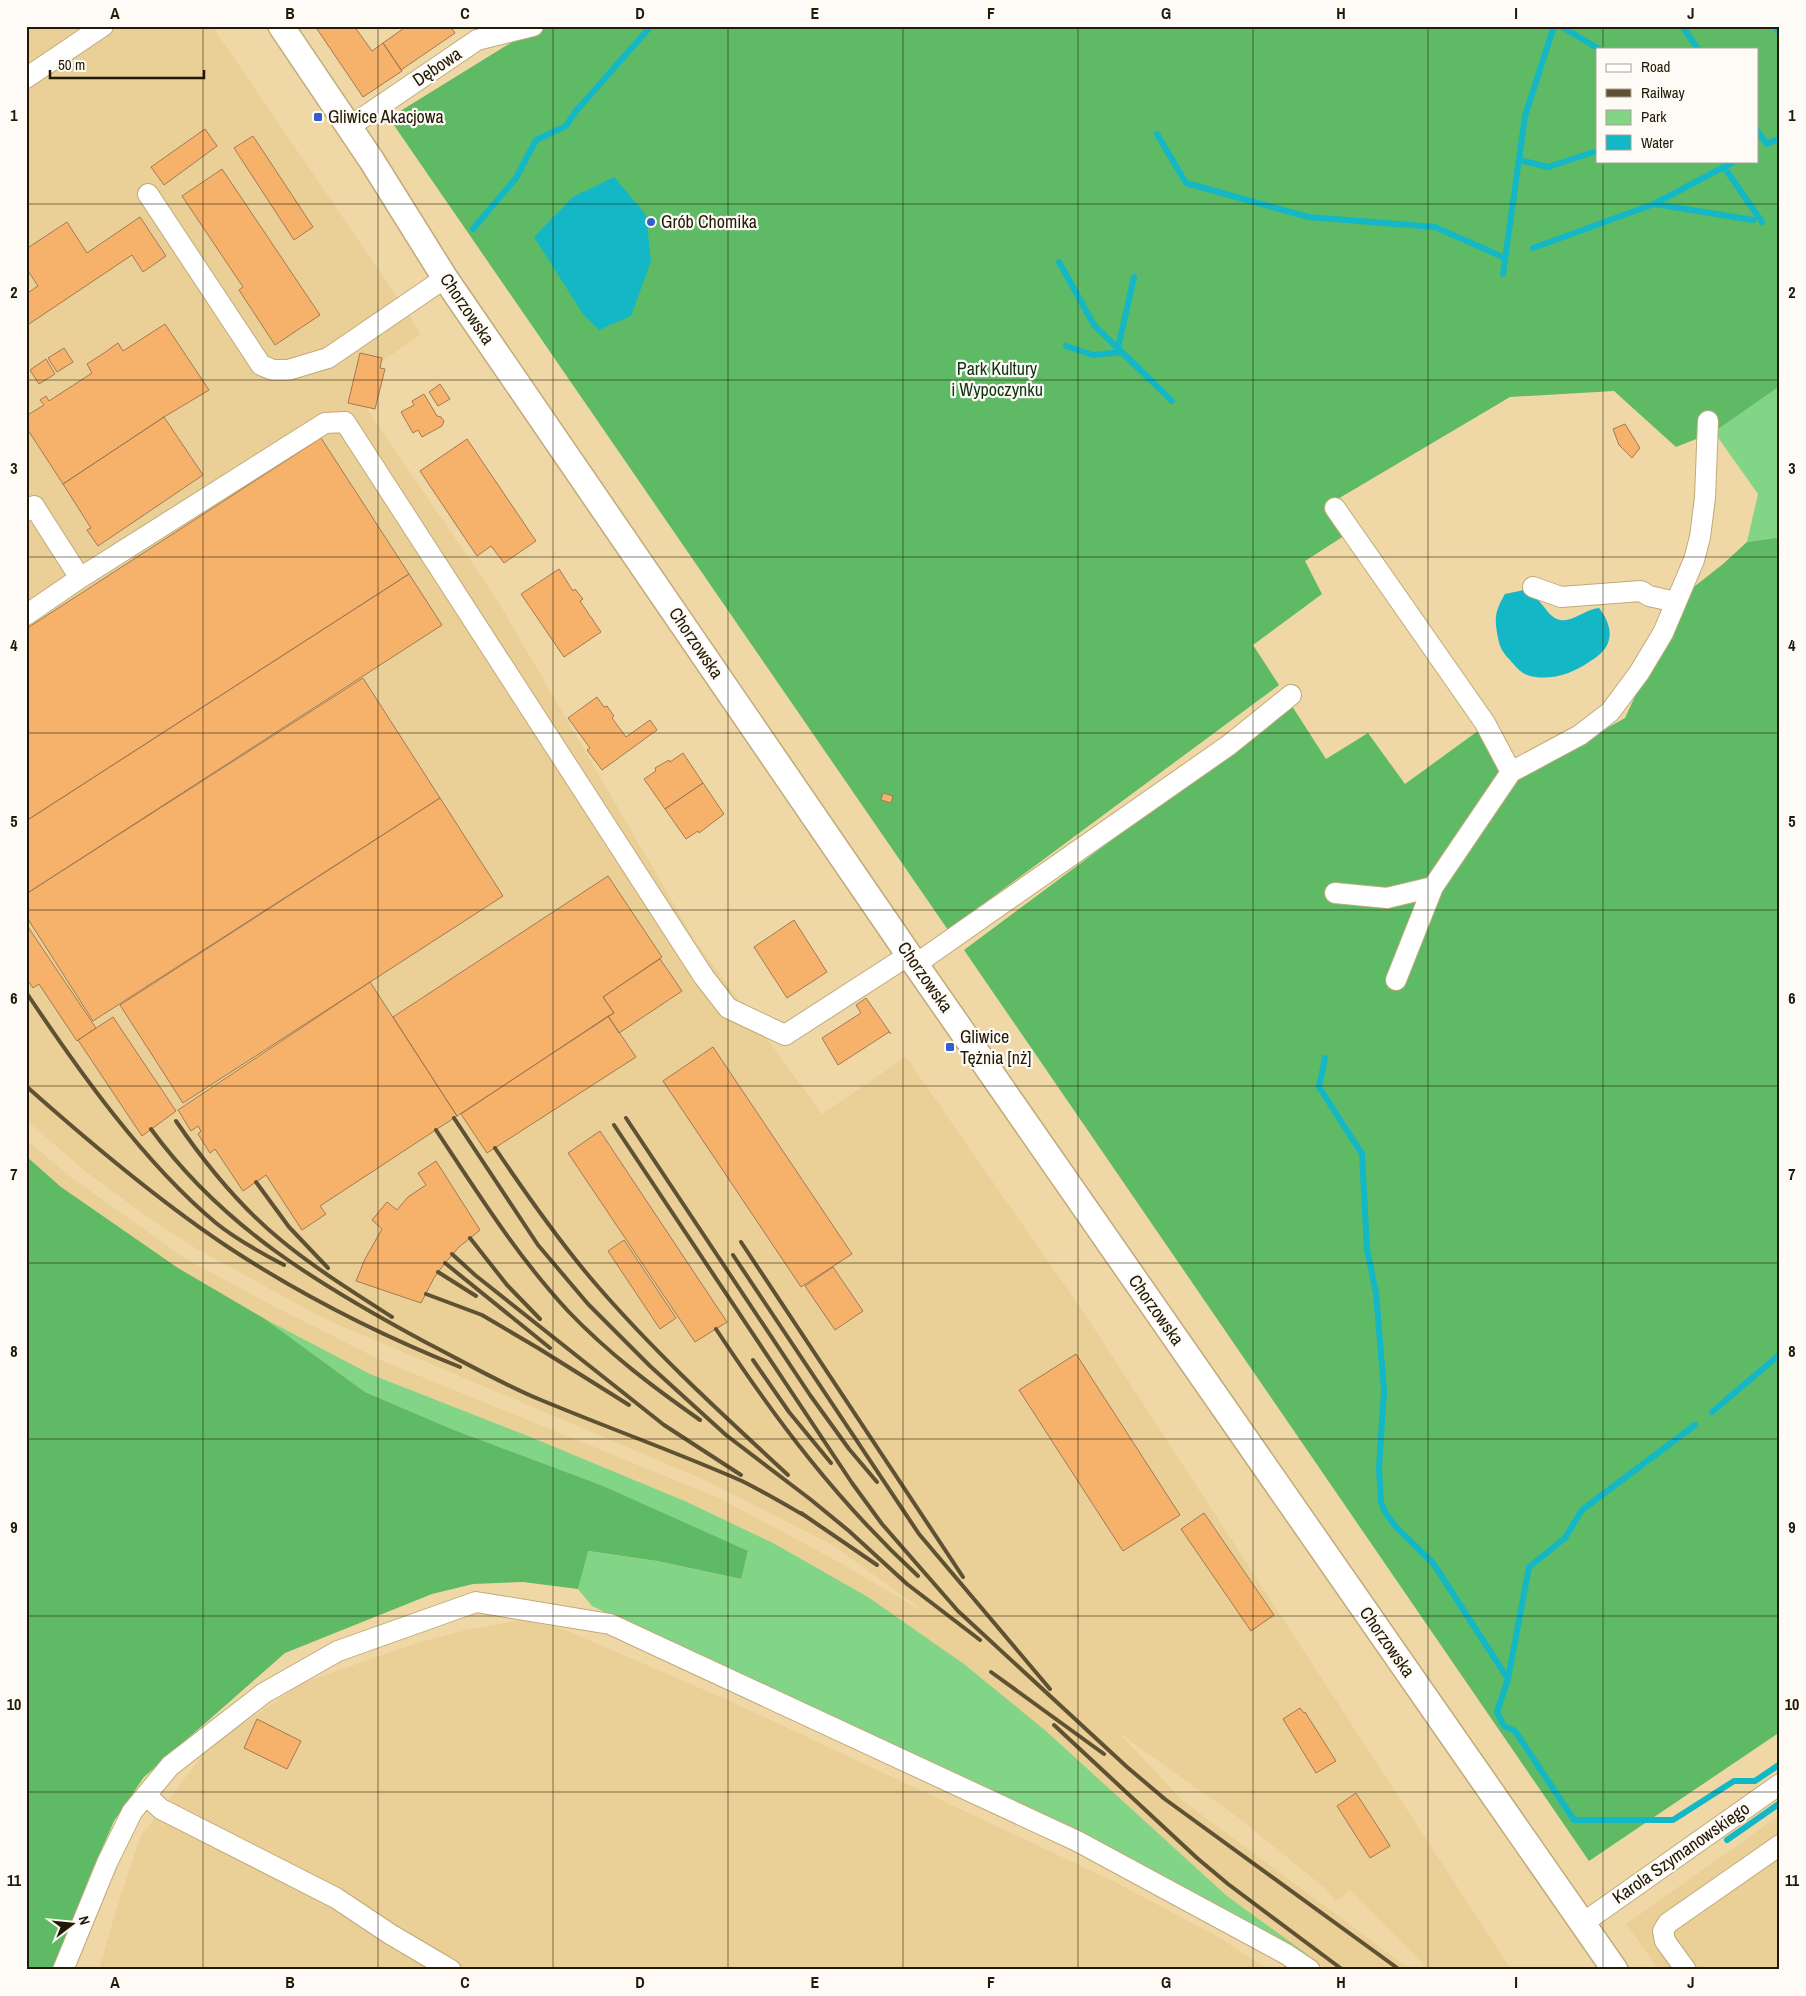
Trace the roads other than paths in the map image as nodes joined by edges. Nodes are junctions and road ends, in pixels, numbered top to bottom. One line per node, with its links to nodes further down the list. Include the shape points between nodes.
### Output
1 (103, 26): 5 (street)
2 (280, 26): 6 (main road, Chorzowska)
3 (534, 26): 4 (street, Dębowa)
4 (476, 33): 6 (street, Dębowa)
5 (26, 78)
6 (349, 127): 8 (main road, Chorzowska)
7 (148, 194): 8 (street, via 261,365 273,370 288,370 328,358)
8 (445, 278): 20 (main road, Chorzowska)
9 (1708, 421): 14 (street, via 1700,537)
10 (1335, 508): 17 (street, via 1485,723)
11 (26, 511): 12 (street, via 34,506)
12 (80, 578): 15 (street); 20 (street, via 325,423 345,422 704,977 728,1008 785,1035)
13 (1533, 587): 14 (street, via 1561,597 1641,591)
14 (1676, 602): 17 (street, via 1663,633 1610,712 1580,735)
15 (26, 615)
16 (1291, 695): 20 (street, via 1229,744)
17 (1511, 772): 18 (street)
18 (1433, 887): 19 (street, via 1388,898); 21 (street)
19 (1335, 893)
20 (913, 960): 25 (main road, Chorzowska)
21 (1396, 980)
22 (1780, 1784): 25 (street, Karola Szymanowskiego)
23 (146, 1796): 26 (street, via 132,1812 107,1863); 27 (street, via 161,1809 336,1898); 28 (street, via 170,1766 264,1693 338,1652 476,1602 610,1624 1077,1841)
24 (1780, 1844): 30 (street, via 1668,1923 1663,1931 1665,1941)
25 (1583, 1923): 29 (main road, Chorzowska)
26 (63, 1970)
27 (451, 1970)
28 (1310, 1970)
29 (1615, 1970)
30 (1686, 1970)

